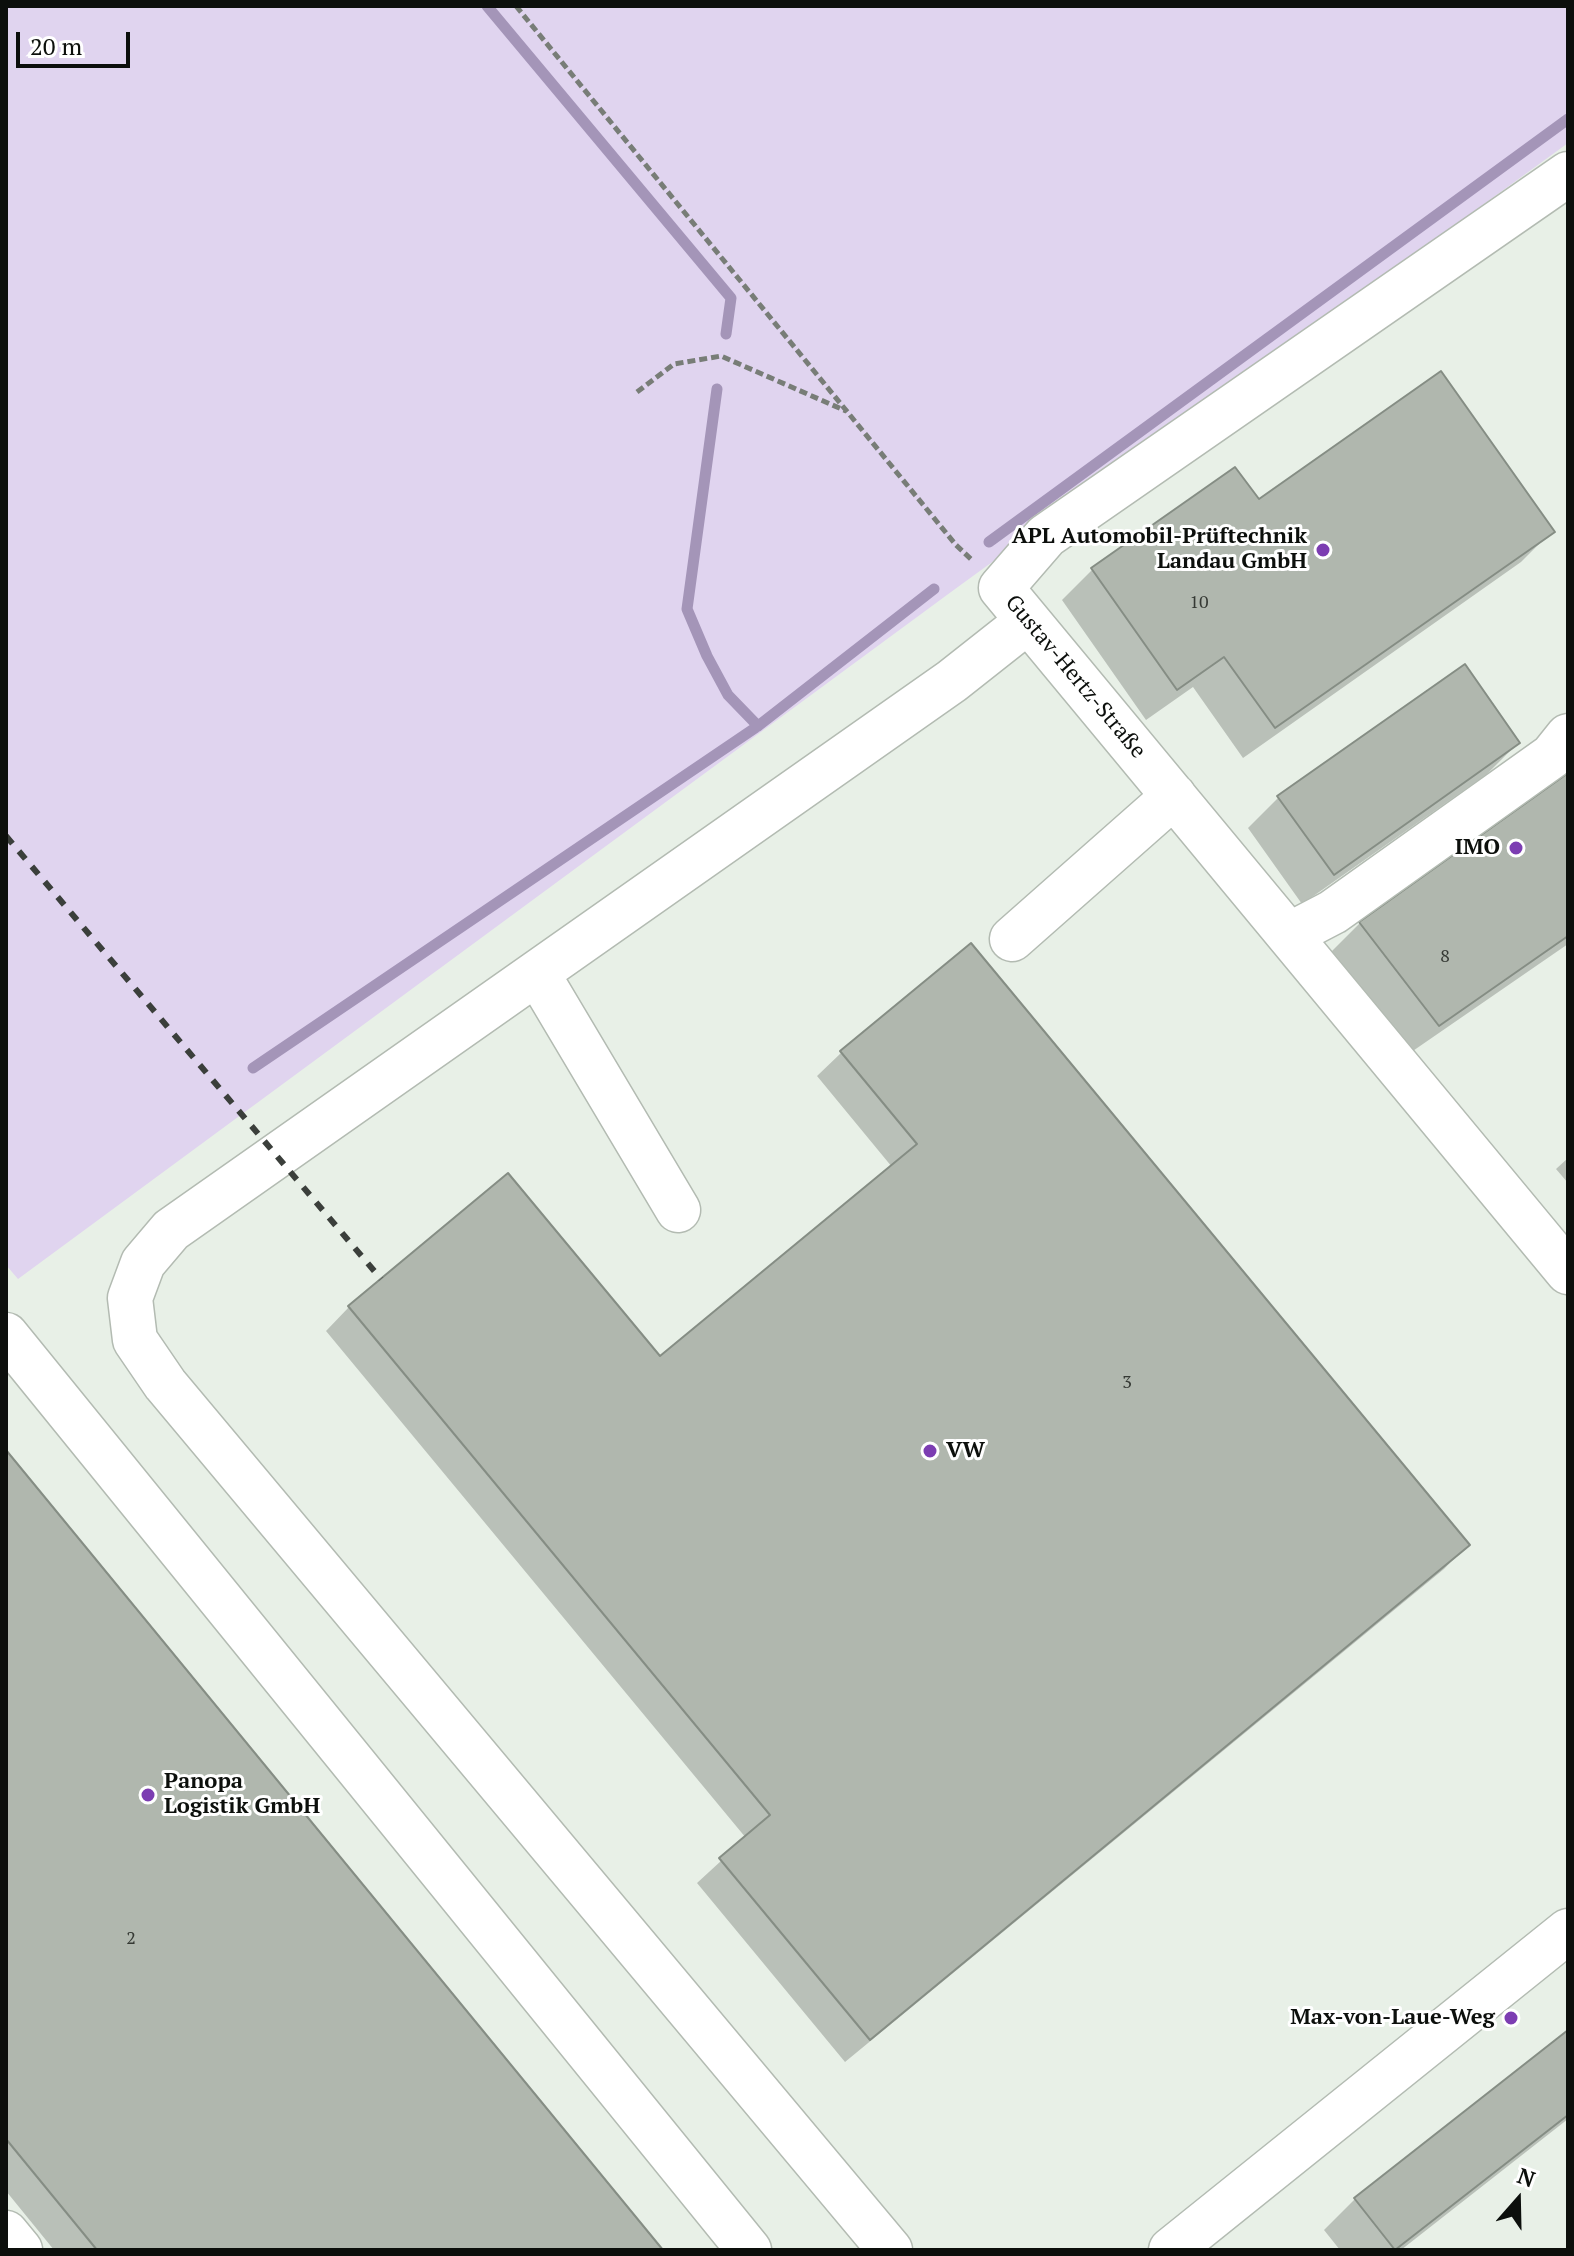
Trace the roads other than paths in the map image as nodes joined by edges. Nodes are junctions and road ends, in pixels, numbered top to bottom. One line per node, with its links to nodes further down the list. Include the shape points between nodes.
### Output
1 (1568, 174): 2 (street, Gustav-Hertz-Straße, via 1046,536 1001,588)
2 (1028, 621): 4 (street, Gustav-Hertz-Straße); 7 (street, via 952,681)
3 (1568, 736): 5 (street, via 1552,756 1333,912)
4 (1174, 796): 5 (street, Gustav-Hertz-Straße); 6 (street)
5 (1289, 935): 9 (street, Gustav-Hertz-Straße)
6 (1012, 939)
7 (537, 973): 8 (street); 15 (street, via 171,1230 143,1263 130,1298 135,1340 175,1397)
8 (678, 1210)
9 (1568, 1272)
10 (6, 1335): 14 (street)
11 (1568, 1931): 16 (street)
12 (6, 2233): 13 (street)
13 (20, 2250)
14 (749, 2250)
15 (890, 2250)
16 (1171, 2250)

